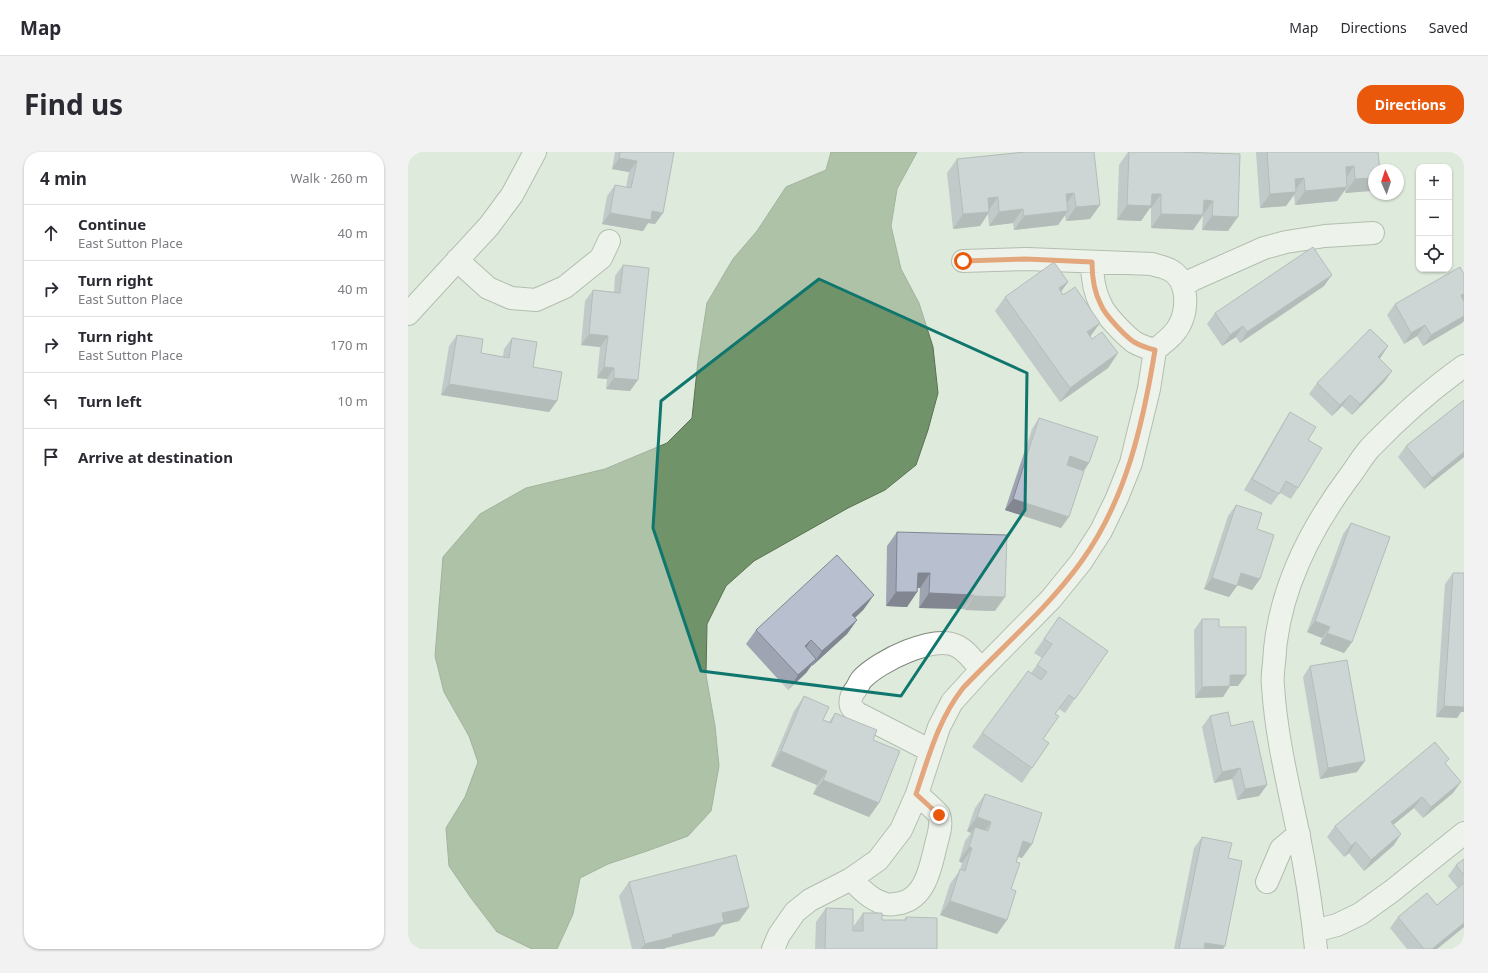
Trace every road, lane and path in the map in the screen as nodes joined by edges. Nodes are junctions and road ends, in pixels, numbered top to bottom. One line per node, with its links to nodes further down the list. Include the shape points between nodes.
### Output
1 (535, 152): 4 (street, via 512,195 489,226)
2 (1373, 233): 7 (street, via 1325,236 1264,248)
3 (609, 241): 4 (street, via 601,258 565,287 536,300 511,298 488,288)
4 (457, 260): 8 (street)
5 (963, 261): 6 (street, via 1026,259)
6 (1092, 262): 7 (street, via 1152,264 1171,270); 9 (street, via 1092,278 1101,305 1110,318 1133,341)
7 (1183, 286): 9 (street, via 1184,313 1179,327)
8 (408, 314)
9 (1155, 350): 11 (street, via 1131,463 1101,531 1081,562 1051,599)
10 (1464, 366): 15 (street, via 1433,388 1370,449 1334,498 1309,540 1287,590 1277,627 1272,684)
11 (981, 670): 12 (street, via 952,702 939,727); 12 (street, via 958,646 936,643 895,656 862,679 851,696 851,706 857,713)
12 (931, 751): 13 (street)
13 (916, 794): 16 (street, via 901,830 878,860); 16 (street, via 939,815 940,824 930,871 923,887 910,899 892,905 869,895)
14 (1464, 832): 18 (street, via 1392,891 1360,914)
15 (1298, 834): 17 (street, via 1281,849); 18 (street)
16 (851, 879): 19 (street, via 810,900 795,912)
17 (1267, 882)
18 (1315, 940)
19 (773, 949)

